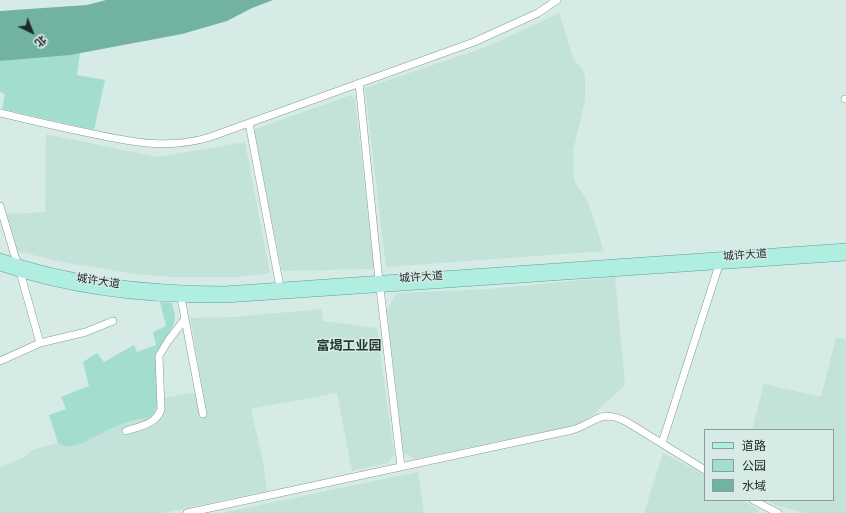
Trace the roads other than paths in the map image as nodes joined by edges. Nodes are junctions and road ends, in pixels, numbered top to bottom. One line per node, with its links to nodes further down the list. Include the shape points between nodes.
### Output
1 (557, 0): 2 (street, via 538,13 487,37)
2 (359, 83): 4 (street); 12 (street)
3 (0, 113): 4 (street, via 160,145 199,140)
4 (249, 123): 13 (street)
5 (0, 206): 11 (street)
6 (846, 248): 12 (main road, 城许大道)
7 (846, 256): 9 (main road, 城许大道)
8 (0, 258): 11 (main road, 城许大道)
9 (719, 265): 12 (main road, 城许大道); 21 (street)
10 (0, 266): 11 (main road, 城许大道)
11 (18, 268): 13 (main road, 城许大道, via 135,288 218,291); 14 (main road, 城许大道, via 93,289); 17 (street)
12 (379, 284): 13 (main road, 城许大道); 14 (main road, 城许大道, via 225,298); 22 (street)
13 (280, 287)
14 (181, 298): 15 (street)
15 (185, 319): 19 (street); 20 (street, via 159,356 160,415 155,420)
16 (113, 321): 17 (street, via 86,332)
17 (40, 343): 18 (street)
18 (0, 361)
19 (204, 414)
20 (126, 431)
21 (662, 443): 22 (street, via 623,420 606,415 572,430); 23 (street)
22 (401, 467): 25 (street)
23 (704, 469)
24 (755, 501): 26 (street)
25 (186, 513)
26 (778, 513)

